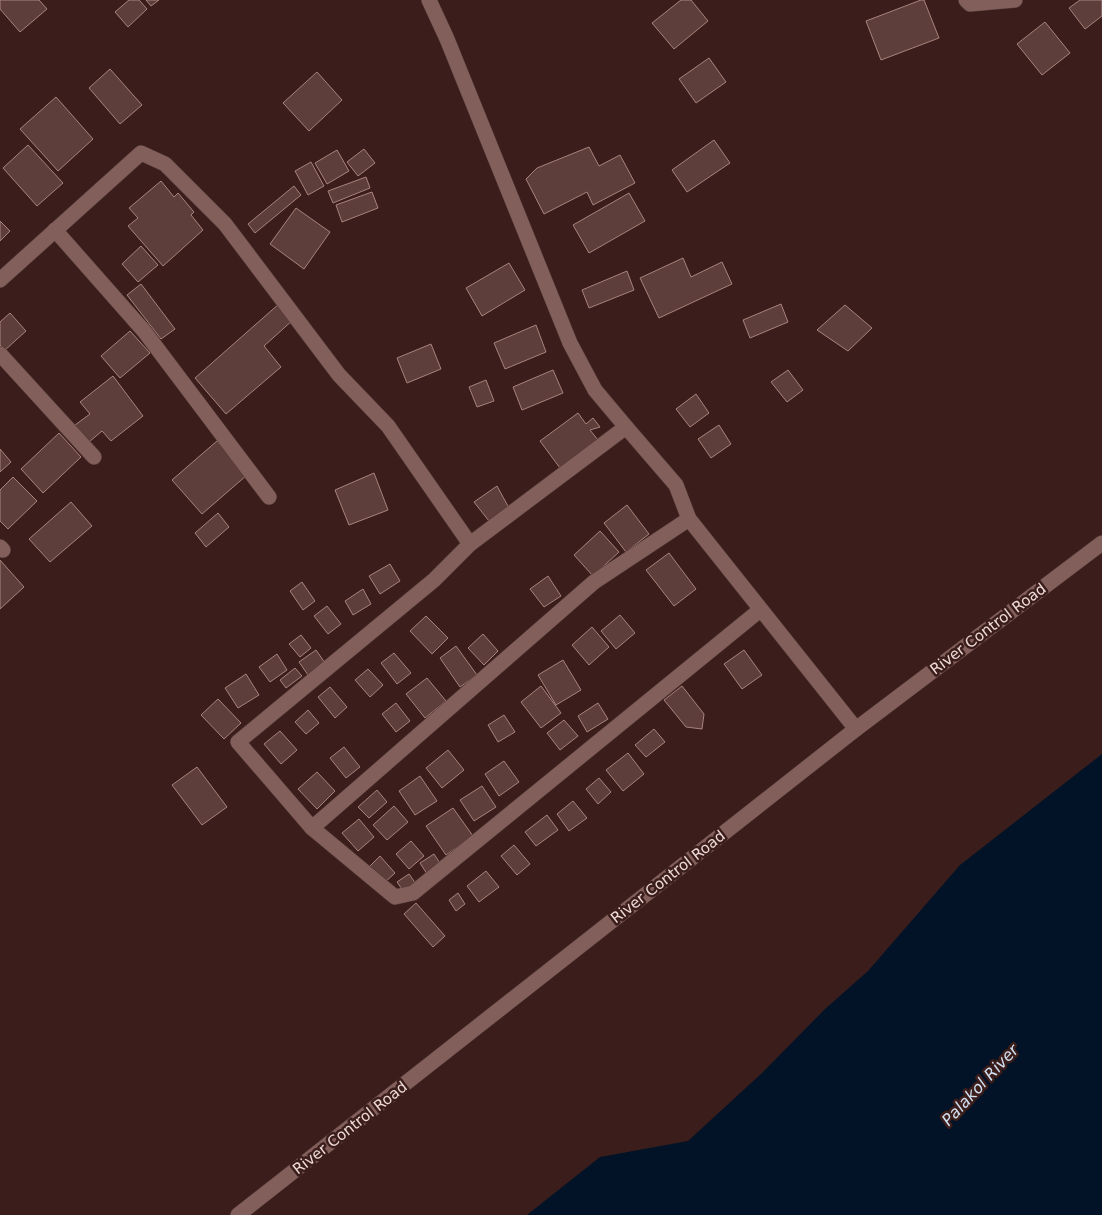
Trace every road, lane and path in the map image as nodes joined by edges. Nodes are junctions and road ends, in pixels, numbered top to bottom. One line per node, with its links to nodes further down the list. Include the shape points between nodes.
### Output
1 (430, 0): 7 (street, via 570,342 596,390)
2 (966, 0): 3 (street, via 970,4)
3 (1015, 0)
4 (55, 230): 5 (street); 9 (street, via 144,331); 12 (street, via 141,154 165,164 226,224 339,375 388,426)
5 (0, 280)
6 (0, 354): 8 (street)
7 (626, 428): 10 (street, via 676,485); 12 (street)
8 (94, 457)
9 (269, 497)
10 (689, 519): 13 (street); 15 (street, via 594,582)
11 (1102, 543): 14 (street, River Control Road)
12 (470, 544): 15 (street, via 434,580 238,742)
13 (760, 610): 14 (street); 15 (street, via 414,894 395,897)
14 (856, 729): 16 (street, River Control Road)
15 (312, 828)
16 (238, 1215)

